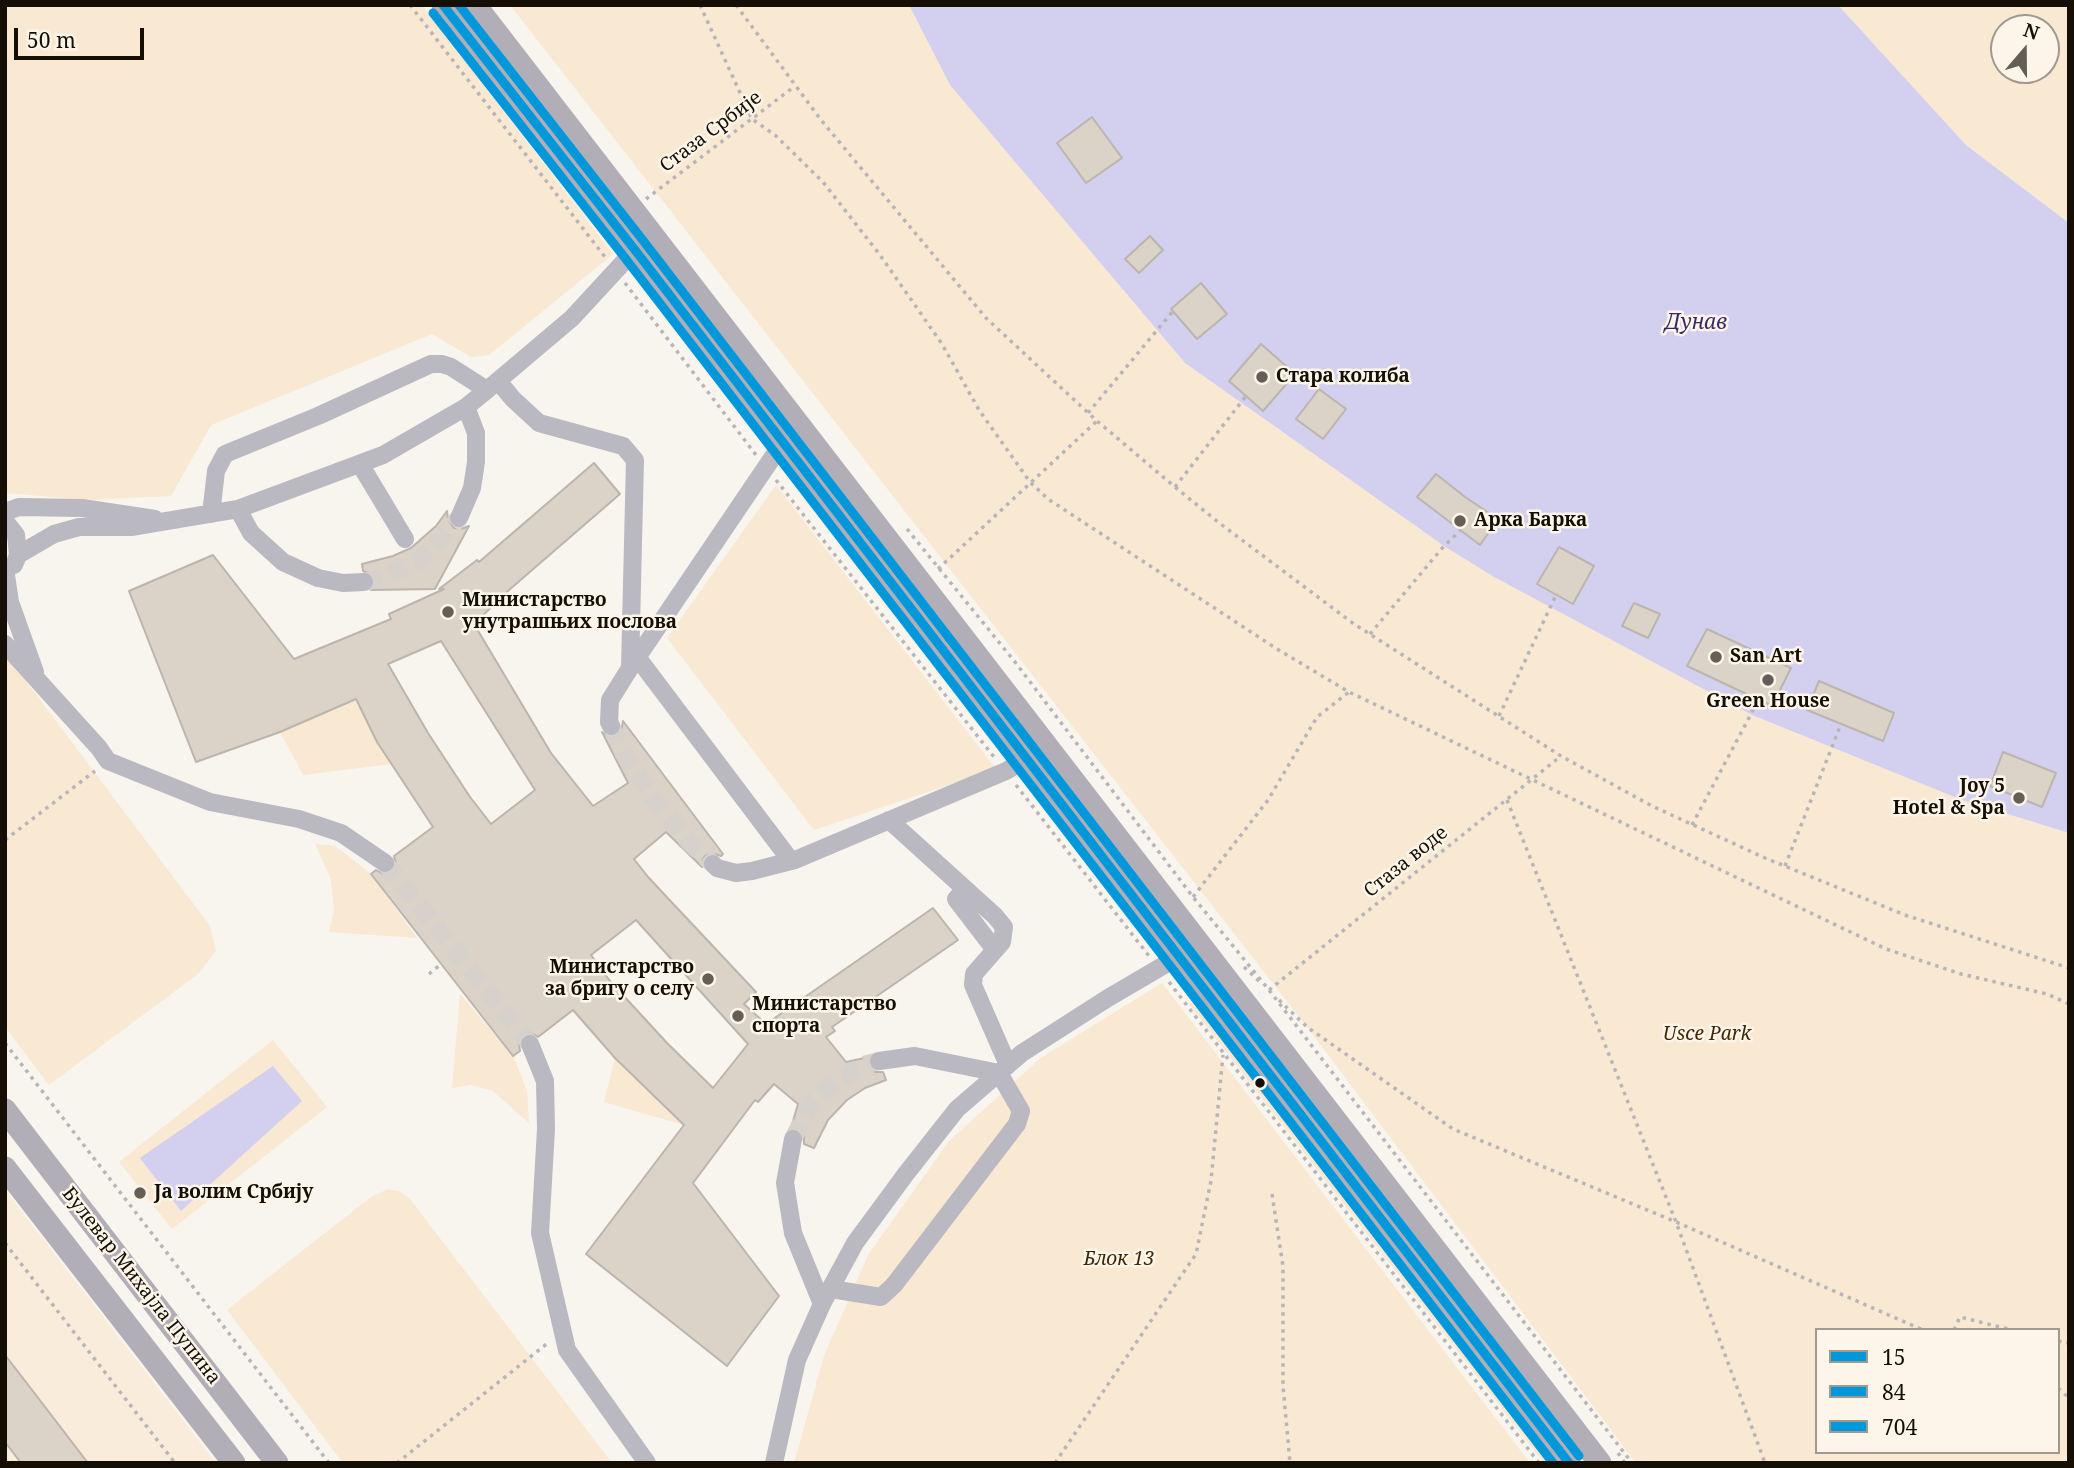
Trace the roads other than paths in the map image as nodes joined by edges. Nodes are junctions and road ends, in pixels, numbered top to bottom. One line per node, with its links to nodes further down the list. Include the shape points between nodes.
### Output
1 (475, 5): 3 (main road)
2 (450, 8): 3 (main road)
3 (643, 241): 4 (lane, via 572,318); 6 (main road)
4 (493, 386): 5 (lane); 10 (lane, via 451,367 431,364 225,454 216,471); 19 (lane, via 539,423 623,446 635,460)
5 (466, 407): 7 (lane); 11 (lane, via 476,433 476,462 472,488)
6 (792, 435): 19 (lane); 22 (main road); 23 (main road)
7 (360, 464): 8 (lane); 14 (lane)
8 (238, 509): 10 (lane); 17 (lane, via 251,534 283,562 318,578)
9 (5, 512): 13 (lane, via 19,507 82,508)
10 (211, 514): 13 (lane)
11 (459, 518)
12 (5, 520): 15 (lane, via 16,535)
13 (169, 521): 15 (lane, via 79,527 54,534)
14 (405, 539)
15 (18, 555): 16 (lane)
16 (6, 575): 20 (lane, via 10,602)
17 (364, 582)
18 (5, 645): 20 (lane)
19 (633, 662): 21 (lane, via 610,700); 25 (lane)
20 (37, 679): 26 (lane, via 108,761 210,802 299,819 341,833)
21 (611, 726)
22 (1047, 747): 23 (lane); 28 (main road)
23 (1027, 759): 24 (lane); 29 (main road)
24 (889, 820): 25 (lane); 32 (lane, via 965,889 956,899 995,950 974,974 973,985)
25 (791, 861): 27 (lane, via 736,873)
26 (384, 863)
27 (713, 864)
28 (1200, 944): 29 (lane); 44 (main road)
29 (1179, 956): 32 (lane); 43 (main road)
30 (530, 1044): 41 (lane, via 545,1081 540,1233 567,1350)
31 (879, 1061): 32 (lane, via 915,1056)
32 (1003, 1069): 38 (lane, via 957,1109 905,1175 855,1243); 38 (lane, via 1021,1111 1017,1124 894,1285 881,1297)
33 (5, 1110): 36 (main road, Булевар Михајла Пупина)
34 (793, 1139): 38 (lane, via 785,1182 793,1233)
35 (5, 1168): 37 (main road, Булевар Михајла Пупина)
36 (99, 1232): 37 (main road); 40 (main road, Булевар Михајла Пупина)
37 (72, 1254): 39 (main road, Булевар Михајла Пупина)
38 (827, 1296): 42 (lane, via 797,1360)
39 (234, 1463)
40 (276, 1463)
41 (647, 1463)
42 (774, 1463)
43 (1569, 1463)
44 (1600, 1463)

